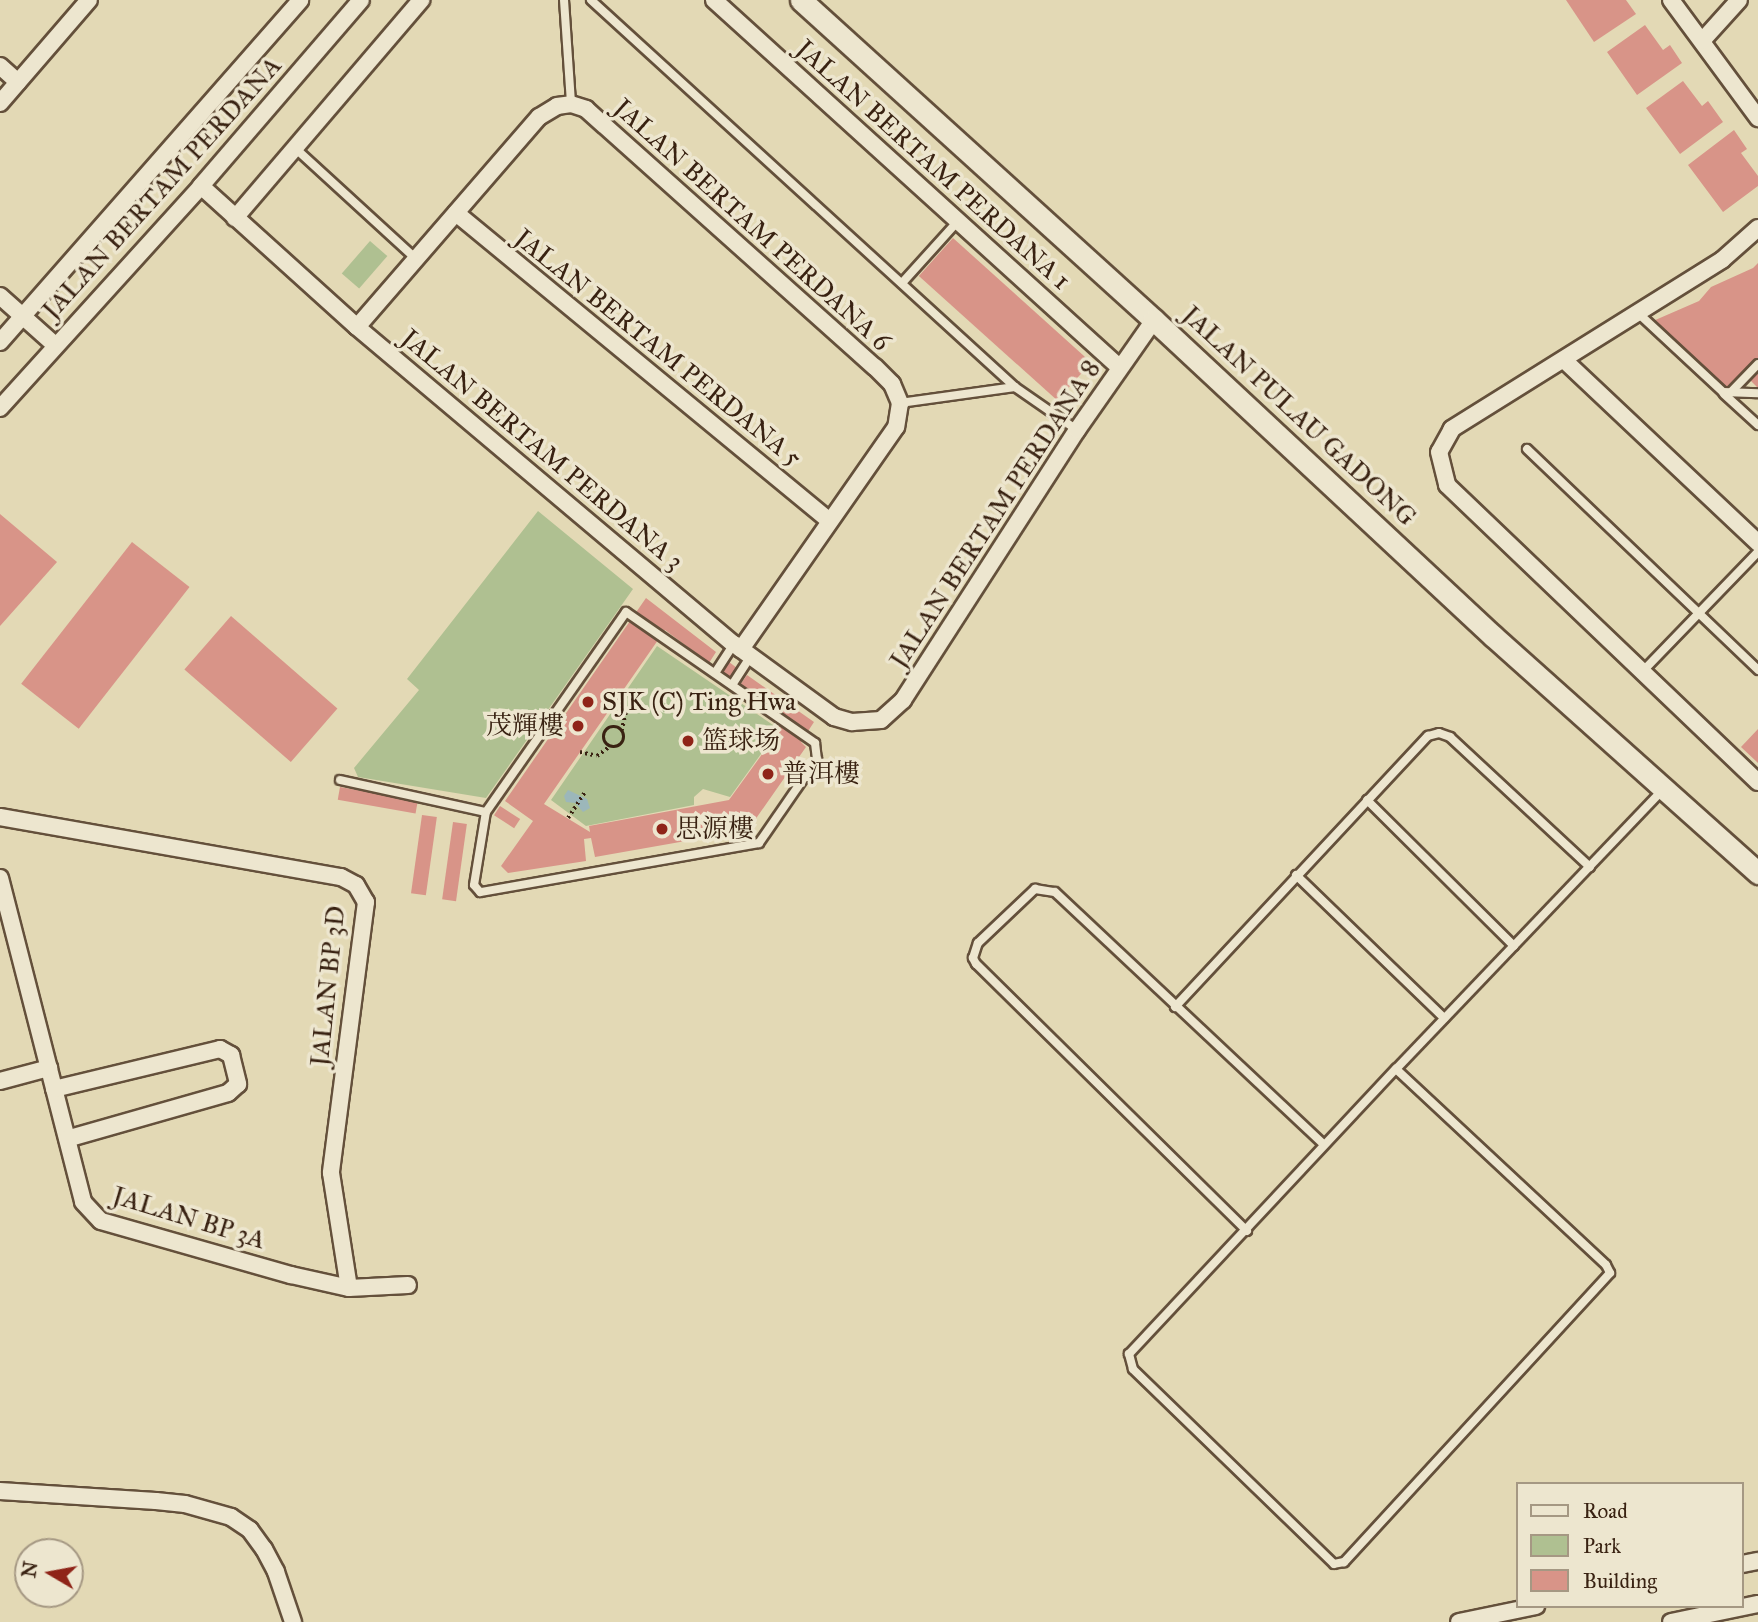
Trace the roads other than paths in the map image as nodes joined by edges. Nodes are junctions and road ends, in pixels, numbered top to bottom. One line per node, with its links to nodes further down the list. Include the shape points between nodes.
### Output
1 (89, 0): 13 (street)
2 (300, 0): 27 (street)
3 (361, 0): 18 (street, JALAN BERTAM PERDANA)
4 (421, 0): 17 (street)
5 (565, 0): 15 (lane)
6 (591, 0): 24 (lane)
7 (714, 0): 21 (street, JALAN BERTAM PERDANA 1)
8 (801, 0): 28 (main road, JALAN PULAU GADONG)
9 (1671, 0): 11 (street)
10 (1739, 0): 11 (street)
11 (1702, 41): 16 (street)
12 (0, 66): 13 (street)
13 (18, 82): 14 (street)
14 (0, 103)
15 (564, 105): 19 (street, via 539,117); 38 (street, JALAN BERTAM PERDANA 6, via 586,109 874,367 892,384)
16 (1755, 107)
17 (295, 148): 20 (street); 23 (lane)
18 (201, 186): 20 (street, JALAN BERTAM PERDANA 3); 31 (street, JALAN BERTAM PERDANA)
19 (456, 213): 23 (street); 43 (street, JALAN BERTAM PERDANA 5)
20 (235, 218): 29 (street, JALAN BERTAM PERDANA 3)
21 (958, 221): 24 (lane); 34 (street, JALAN BERTAM PERDANA 1)
22 (1758, 228): 26 (street, via 1722,260)
23 (416, 259): 29 (street)
24 (902, 283): 35 (lane)
25 (0, 296): 27 (street)
26 (1637, 313): 32 (street); 36 (lane)
27 (22, 316): 30 (street); 31 (street)
28 (1154, 320): 34 (street, JALAN BERTAM PERDANA 8); 55 (main road, JALAN PULAU GADONG, via 1493,636)
29 (357, 327): 47 (street, JALAN BERTAM PERDANA 3)
30 (0, 342)
31 (55, 345): 39 (street, JALAN BERTAM PERDANA)
32 (1564, 360): 44 (street); 49 (street, via 1452,429 1439,452 1440,462 1447,485)
33 (1758, 364): 36 (lane)
34 (1119, 367): 41 (street, JALAN BERTAM PERDANA 8)
35 (1015, 387): 38 (lane); 41 (lane)
36 (1727, 393): 37 (lane); 40 (lane)
37 (1758, 393)
38 (900, 403): 43 (street, via 896,427)
39 (0, 408)
40 (1758, 425)
41 (1077, 430): 52 (street, JALAN BERTAM PERDANA 8, via 903,700 893,712)
42 (1527, 449): 46 (lane)
43 (830, 521): 47 (street)
44 (1758, 543)
45 (1758, 552): 46 (lane)
46 (1699, 614): 48 (lane); 49 (lane)
47 (742, 650): 50 (lane); 51 (lane); 52 (street, JALAN BERTAM PERDANA 3, via 834,717)
48 (1758, 670)
49 (1642, 672): 54 (street)
50 (715, 673): 51 (lane); 57 (lane, via 626,612)
51 (732, 685): 57 (lane, via 815,743 817,759 759,844 480,892 474,885)
52 (869, 723)
53 (340, 780): 57 (lane)
54 (1758, 782)
55 (1665, 788): 59 (lane); 60 (main road, JALAN PULAU GADONG)
56 (1367, 800): 59 (lane, via 1428,736 1439,733 1450,737); 61 (lane); 63 (lane)
57 (486, 812)
58 (0, 817): 74 (street, JALAN BP 3D, via 341,877 356,885 366,902 331,1173)
59 (1590, 867): 63 (lane)
60 (1758, 873)
61 (1296, 875): 64 (lane); 65 (lane)
62 (0, 878): 66 (street, JALAN BP 3A)
63 (1514, 946): 65 (lane)
64 (1175, 1007): 71 (lane); 72 (lane, via 1055,892 1045,888 1035,889 974,950 976,964)
65 (1444, 1018): 67 (lane)
66 (48, 1068): 68 (street); 69 (street, JALAN BP 3A)
67 (1396, 1069): 71 (lane); 72 (lane, via 1610,1273 1340,1564 1328,1561 1130,1364 1129,1354)
68 (0, 1081)
69 (54, 1089): 70 (street, JALAN BP 3A); 70 (street, via 220,1049 231,1055 238,1084 228,1093)
70 (66, 1139): 74 (street, JALAN BP 3A, via 83,1202 101,1221)
71 (1324, 1144): 72 (lane)
72 (1247, 1231)
73 (408, 1285): 74 (street, JALAN BP 3A)
74 (349, 1287)
75 (0, 1492): 78 (street, via 185,1504 231,1517 250,1530 264,1549)
76 (1526, 1608): 79 (street)
77 (1739, 1608): 80 (street)
78 (293, 1622)
79 (1459, 1622)
80 (1671, 1622)

